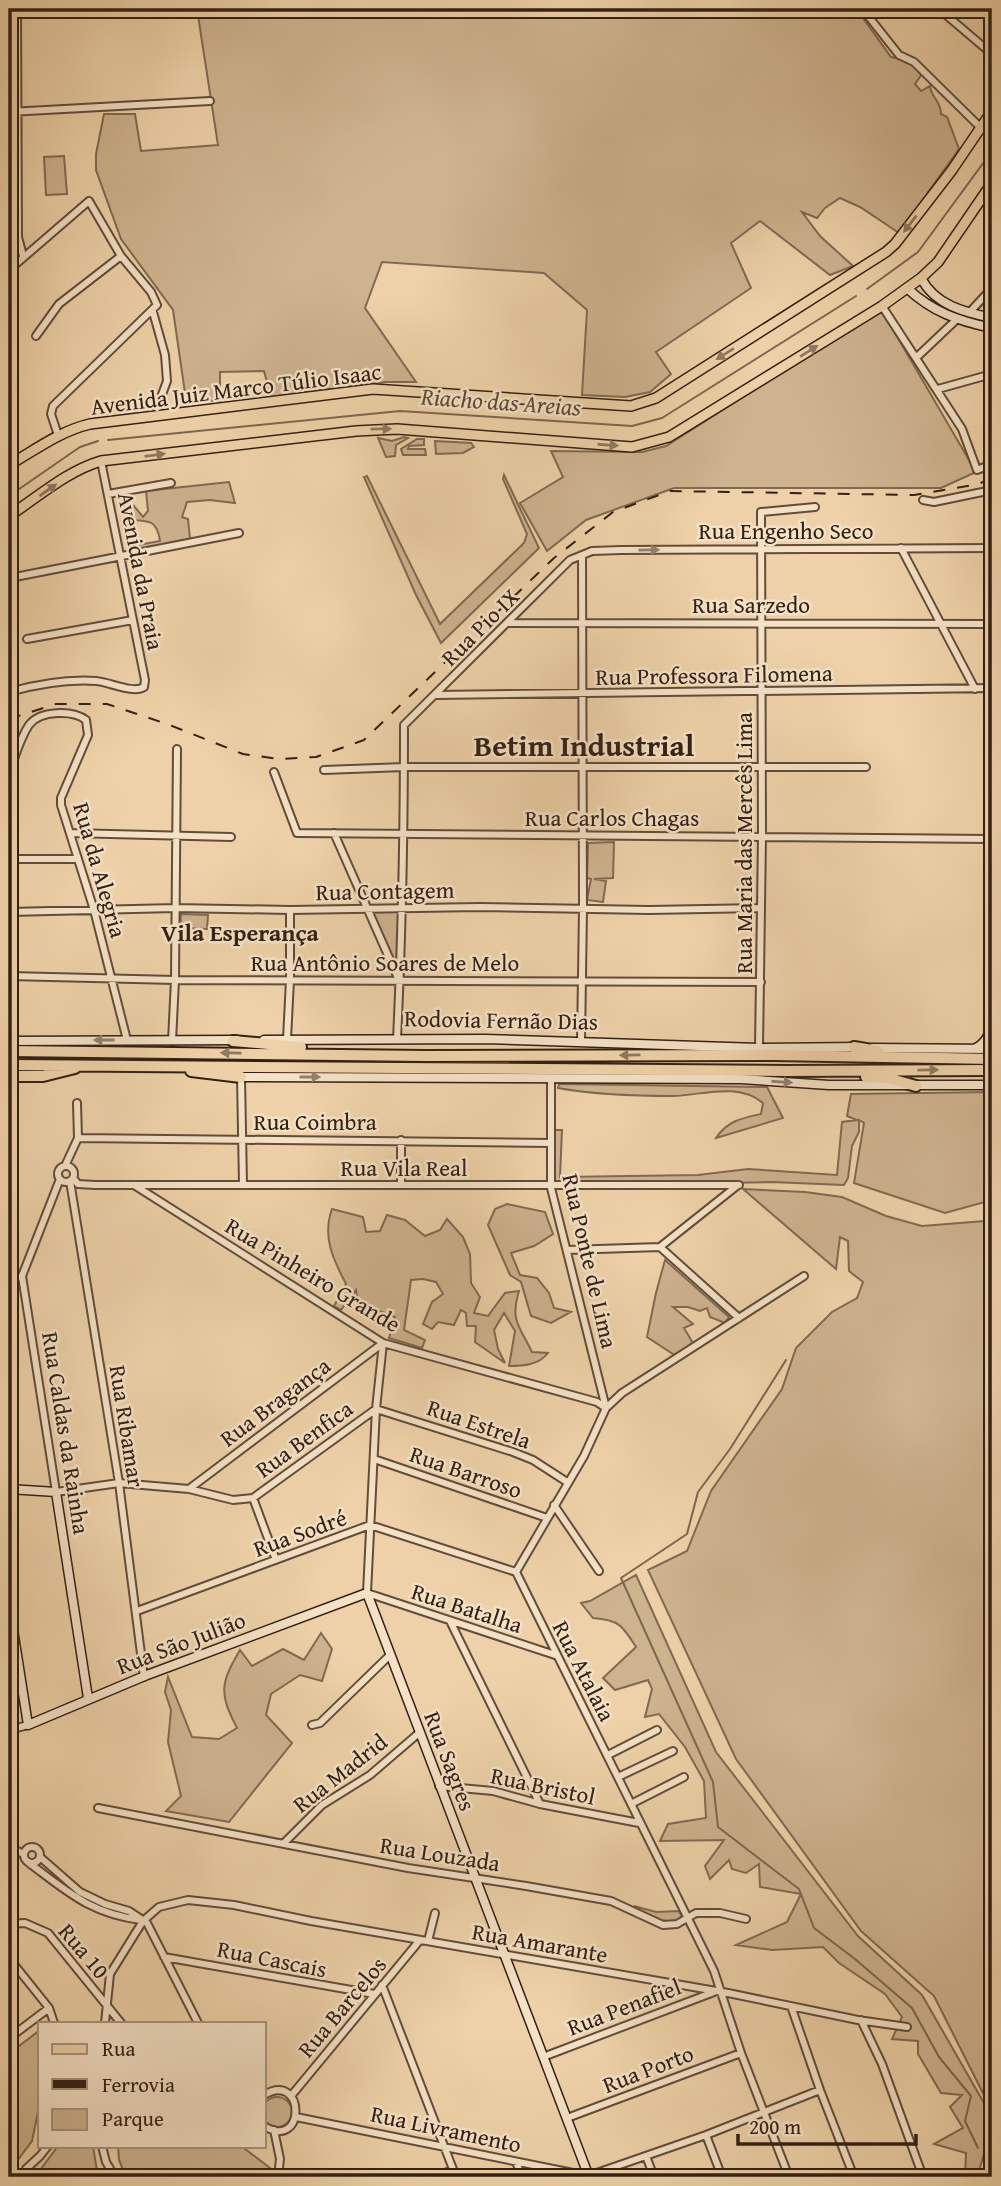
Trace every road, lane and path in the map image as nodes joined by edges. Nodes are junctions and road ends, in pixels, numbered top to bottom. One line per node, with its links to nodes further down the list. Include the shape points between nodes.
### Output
1 (17, 9): 8 (street)
2 (867, 9): 9 (street, via 899,55 914,62)
3 (939, 9): 4 (street)
4 (992, 54)
5 (210, 101): 8 (street)
6 (992, 111): 9 (main road, Avenida Juiz Marco Túlio Isaac)
7 (9, 112): 8 (street)
8 (19, 112): 11 (street, via 18,237)
9 (981, 128): 28 (main road, Avenida Juiz Marco Túlio Isaac, one-way to 28, via 886,252 656,398 631,406 373,389 90,424)
10 (992, 183): 14 (main road, via 938,262)
11 (23, 256): 12 (street, via 89,201); 13 (street)
12 (121, 256): 18 (street, via 150,292); 23 (street, via 59,304)
13 (9, 270)
14 (921, 278): 15 (main road); 19 (main road, via 932,294)
15 (907, 288): 17 (main road); 21 (main road, via 932,309)
16 (992, 288): 19 (street)
17 (882, 306): 24 (street); 29 (main road, one-way to 17, via 380,429 632,447 652,444)
18 (155, 308): 27 (street, via 167,381); 28 (street, via 53,407)
19 (969, 313): 20 (main road)
20 (992, 318)
21 (956, 320): 22 (main road); 24 (street)
22 (992, 328)
23 (36, 336)
24 (917, 358): 26 (street)
25 (992, 374): 26 (street)
26 (937, 389): 30 (street, via 962,429 977,470)
27 (157, 408)
28 (58, 435): 31 (main road, Avenida Juiz Marco Túlio Isaac)
29 (101, 461): 34 (street, Avenida da Praia); 37 (main road, one-way to 29, via 69,475)
30 (992, 464)
31 (9, 465)
32 (171, 483): 34 (street)
33 (992, 490): 35 (street, via 934,502)
34 (108, 494): 43 (street, Avenida da Praia)
35 (923, 500)
36 (815, 507): 39 (street, Rua Maria das Mercês Lima, via 761,513)
37 (9, 516)
38 (239, 533): 43 (street)
39 (761, 548): 40 (street, Rua Engenho Seco); 42 (street, Rua Engenho Seco, one-way to 39, via 592,551); 51 (street, Rua Maria das Mercês Lima)
40 (901, 548): 41 (street, Rua Engenho Seco); 53 (street)
41 (992, 548)
42 (582, 556): 50 (street); 52 (street, Rua Pio IX, via 570,560)
43 (120, 557): 45 (street, Avenida da Praia); 46 (street)
44 (131, 565): 45 (street)
45 (122, 567): 48 (street, Avenida da Praia)
46 (15, 576)
47 (136, 588): 48 (street)
48 (127, 590): 49 (street, Avenida da Praia)
49 (133, 620): 55 (street); 58 (street, Avenida da Praia, via 144,687 137,690 96,681 64,681)
50 (583, 622): 51 (street, Rua Sarzedo); 52 (street, Rua Sarzedo); 60 (street)
51 (761, 622): 53 (street, Rua Sarzedo); 59 (street, Rua Maria das Mercês Lima)
52 (509, 623): 61 (street, Rua Pio IX)
53 (939, 624): 54 (street, Rua Sarzedo); 57 (street)
54 (992, 624)
55 (27, 639)
56 (992, 688): 57 (street, Rua Professora Filomena)
57 (975, 689): 59 (street, Rua Professora Filomena)
58 (9, 692)
59 (762, 692): 60 (street, Rua Professora Filomena); 63 (street, Rua Maria das Mercês Lima)
60 (582, 694): 61 (street, Rua Professora Filomena); 64 (street)
61 (436, 695): 66 (street, Rua Pio IX, via 404,725)
62 (177, 749): 73 (street)
63 (762, 765): 64 (street); 65 (street); 75 (street, Rua Maria das Mercês Lima)
64 (583, 766): 66 (street); 74 (street)
65 (866, 766)
66 (404, 767): 67 (street); 72 (street)
67 (324, 770)
68 (9, 772): 70 (street, Rua da Alegria, via 29,725 36,719 59,713 86,720 88,735 61,798)
69 (274, 772): 71 (street, Rua Carlos Chagas, via 297,833)
70 (70, 833): 73 (street); 79 (street, Rua da Alegria)
71 (334, 833): 72 (street, Rua Carlos Chagas); 82 (street)
72 (402, 834): 74 (street, Rua Carlos Chagas); 80 (street)
73 (175, 836): 76 (street); 81 (street)
74 (583, 836): 75 (street, Rua Carlos Chagas); 84 (street)
75 (762, 836): 77 (street, Rua Carlos Chagas); 83 (street, Rua Maria das Mercês Lima)
76 (231, 837)
77 (992, 839)
78 (9, 859): 79 (street)
79 (77, 859): 85 (street, Rua da Alegria)
80 (404, 907): 82 (street, Rua Contagem); 84 (street, Rua Contagem); 92 (street)
81 (175, 908): 85 (street, Rua Contagem); 86 (street, Rua Contagem); 90 (street)
82 (366, 908): 86 (street, Rua Contagem); 92 (street)
83 (761, 908): 84 (street, Rua Contagem); 94 (street, Rua Maria das Mercês Lima)
84 (583, 909): 93 (street)
85 (94, 910): 87 (street, Rua Contagem); 89 (street, Rua da Alegria)
86 (289, 910): 91 (street)
87 (9, 912)
88 (9, 976): 89 (street, Rua Antônio Soares de Melo)
89 (113, 979): 90 (street, Rua Antônio Soares de Melo); 98 (street, Rua da Alegria)
90 (175, 979): 91 (street, Rua Antônio Soares de Melo); 100 (street)
91 (290, 980): 92 (street, Rua Antônio Soares de Melo); 96 (street)
92 (400, 981): 93 (street, Rua Antônio Soares de Melo); 97 (street)
93 (583, 981): 94 (street, Rua Antônio Soares de Melo); 102 (street)
94 (761, 982): 104 (street, Rua Maria das Mercês Lima)
95 (992, 994): 105 (main road, via 988,1039)
96 (287, 1039): 97 (main road, Rodovia Fernão Dias); 101 (main road, Rodovia Fernão Dias)
97 (397, 1039): 102 (main road, Rodovia Fernão Dias)
98 (127, 1040): 99 (main road, Rodovia Fernão Dias, one-way to 99); 100 (main road, Rodovia Fernão Dias)
99 (9, 1041)
100 (172, 1041): 101 (main road, Rodovia Fernão Dias)
101 (233, 1041): 108 (highway)
102 (580, 1042): 104 (main road, Rodovia Fernão Dias)
103 (854, 1047): 104 (main road, Rodovia Fernão Dias); 105 (main road, Rodovia Fernão Dias); 109 (highway)
104 (759, 1048)
105 (975, 1049): 106 (main road, Rodovia Fernão Dias)
106 (992, 1049)
107 (9, 1051): 108 (highway, Rodovia Fernão Dias, one-way to 107)
108 (426, 1056): 109 (highway, Rodovia Fernão Dias, one-way to 108)
109 (915, 1057): 110 (highway, Rodovia Fernão Dias)
110 (992, 1059)
111 (84, 1065): 112 (highway, Rodovia Fernão Dias); 113 (highway, Rodovia Fernão Dias); 116 (highway, via 43,1076)
112 (136, 1065): 115 (highway, Rodovia Fernão Dias); 117 (highway)
113 (9, 1066)
114 (992, 1070): 115 (highway, Rodovia Fernão Dias, one-way to 114)
115 (783, 1071): 120 (highway, via 887,1078)
116 (9, 1076)
117 (241, 1077): 118 (main road, one-way to 118); 123 (street)
118 (551, 1079): 120 (main road, one-way to 120, via 741,1079); 125 (street, Rua Ponte de Lima)
119 (992, 1084): 120 (main road)
120 (916, 1086)
121 (77, 1103): 122 (street)
122 (78, 1138): 123 (street, Rua Coimbra); 126 (street)
123 (243, 1139): 124 (street, Rua Coimbra); 131 (street)
124 (401, 1140): 125 (street, Rua Coimbra); 130 (street)
125 (551, 1143): 132 (street, Rua Ponte de Lima)
126 (65, 1166): 127 (street, via 58,1172); 128 (street, via 72,1169)
127 (60, 1179): 128 (street); 135 (street)
128 (71, 1180): 129 (street, Rua Vila Real, via 78,1184); 144 (street, Rua Ribamar)
129 (132, 1184): 131 (street, Rua Vila Real); 139 (street, Rua Pinheiro Grande)
130 (401, 1184): 131 (street, Rua Vila Real); 132 (street, Rua Vila Real)
131 (243, 1185)
132 (551, 1185): 133 (street, Rua Vila Real, via 739,1185); 134 (street, Rua Ponte de Lima)
133 (660, 1247): 134 (street); 138 (street)
134 (567, 1250): 140 (street, Rua Ponte de Lima)
135 (22, 1276): 137 (street); 147 (street, Rua Caldas da Rainha)
136 (804, 1276): 138 (street)
137 (9, 1281)
138 (739, 1318): 140 (street)
139 (383, 1343): 140 (street, Rua Pinheiro Grande); 141 (street, Rua Sagres); 146 (street, Rua Bragança)
140 (606, 1408): 143 (street)
141 (376, 1409): 142 (street, Rua Sagres); 143 (street, Rua Estrela, via 513,1452); 148 (street, Rua Benfica)
142 (374, 1459): 150 (street, Rua Barroso); 151 (street, Rua Sagres)
143 (568, 1482): 149 (street)
144 (118, 1483): 146 (street); 147 (street); 157 (street, Rua Ribamar)
145 (9, 1489): 147 (main road)
146 (189, 1489): 148 (street, via 233,1500)
147 (56, 1492): 165 (main road, Rua Caldas da Rainha)
148 (253, 1498): 152 (street)
149 (554, 1505): 150 (street); 153 (street)
150 (547, 1518): 154 (street)
151 (370, 1525): 152 (street, Rua Sodré); 154 (street, Rua Sodré); 155 (street, Rua Sagres)
152 (276, 1560): 157 (street, Rua Sodré)
153 (599, 1571)
154 (516, 1572): 161 (street, Rua Atalaia)
155 (367, 1593): 159 (street, Rua Batalha); 160 (main road, Rua Sagres); 162 (main road, Rua São Julião)
156 (9, 1604): 158 (main road)
157 (137, 1611): 162 (street, Rua Ribamar)
158 (10, 1614): 164 (main road)
159 (451, 1623): 161 (street, Rua Batalha); 176 (street)
160 (390, 1655): 167 (street, via 320,1723); 170 (main road, Rua Sagres)
161 (556, 1656): 172 (street, Rua Atalaia)
162 (144, 1677): 165 (main road, Rua São Julião)
163 (9, 1678): 164 (street)
164 (20, 1679): 166 (main road)
165 (88, 1698): 166 (main road, Rua São Julião)
166 (28, 1724): 168 (street, Rua São Julião)
167 (312, 1725)
168 (9, 1730)
169 (657, 1730): 172 (street)
170 (419, 1733): 175 (main road, Rua Sagres); 180 (street, Rua Madrid, via 370,1775 322,1805)
171 (673, 1751): 173 (street)
172 (608, 1755): 173 (street, Rua Atalaia)
173 (618, 1777): 177 (street, Rua Atalaia)
174 (684, 1777): 177 (street)
175 (439, 1786): 176 (street, Rua Bristol, via 493,1791); 185 (main road, Rua Sagres)
176 (540, 1804): 179 (street, Rua Bristol)
177 (631, 1804): 179 (street, Rua Atalaia)
178 (98, 1808): 180 (street, Rua Louzada)
179 (639, 1823): 187 (street, Rua Atalaia)
180 (284, 1843): 185 (street, Rua Louzada)
181 (9, 1846): 182 (street)
182 (23, 1854): 183 (street, via 33,1847); 184 (street)
183 (40, 1857): 184 (street); 189 (street, via 80,1892)
184 (29, 1863): 189 (street, via 81,1902)
185 (475, 1878): 187 (street, Rua Louzada, via 611,1901 663,1925); 193 (main road, Rua Sagres)
186 (435, 1913): 192 (street)
187 (688, 1919): 188 (street, Rua Louzada, via 696,1913); 197 (street, Rua Atalaia)
188 (746, 1919)
189 (145, 1922): 191 (street, Rua Amarante, via 159,1907 188,1900); 194 (street); 199 (street, via 110,1974)
190 (9, 1924): 199 (street, Rua 10, via 25,1923 48,1933)
191 (420, 1940): 192 (street, Rua Amarante); 196 (street, Rua Barcelos)
192 (428, 1941): 193 (street, Rua Amarante)
193 (505, 1954): 197 (street, Rua Amarante); 210 (main road, Rua Sagres)
194 (164, 1957): 198 (street, Rua Cascais); 206 (street)
195 (9, 1958): 201 (street)
196 (382, 1985): 198 (street, Rua Barcelos); 220 (street)
197 (719, 1992): 200 (street, Rua Amarante); 209 (street, Rua Atalaia); 210 (street, Rua Penafiel)
198 (374, 1994): 213 (street, Rua Barcelos)
199 (106, 2004): 204 (street); 205 (street, Rua 10)
200 (791, 2006): 202 (street, Rua Amarante); 211 (street)
201 (49, 2008): 203 (street); 208 (street)
202 (861, 2020): 207 (street, Rua Amarante); 236 (street)
203 (54, 2022)
204 (105, 2022)
205 (120, 2022)
206 (197, 2022)
207 (907, 2027)
208 (11, 2033)
209 (741, 2053): 214 (street, Rua Atalaia); 216 (street, Rua Porto)
210 (543, 2057): 216 (main road, Rua Sagres)
211 (820, 2090): 214 (street); 235 (street)
212 (266, 2094): 213 (street, via 280,2091)
213 (291, 2096): 215 (street)
214 (764, 2112): 219 (street); 234 (street, Rua Atalaia)
215 (296, 2117): 218 (street, via 285,2129); 220 (street, Rua Livramento)
216 (567, 2118): 227 (main road, Rua Sagres)
217 (266, 2127): 218 (street)
218 (274, 2130): 229 (street)
219 (706, 2135): 223 (street); 233 (street)
220 (444, 2146): 224 (street, Rua Livramento); 226 (street)
221 (46, 2148): 225 (street)
222 (102, 2148): 228 (street)
223 (646, 2156): 227 (street); 232 (street)
224 (516, 2162): 227 (street, Rua Livramento); 231 (street)
225 (26, 2169)
226 (454, 2173): 230 (street)
227 (589, 2176)
228 (115, 2177)
229 (278, 2177)
230 (435, 2177)
231 (522, 2177)
232 (654, 2177)
233 (722, 2177)
234 (789, 2177)
235 (854, 2177)
236 (923, 2177)

